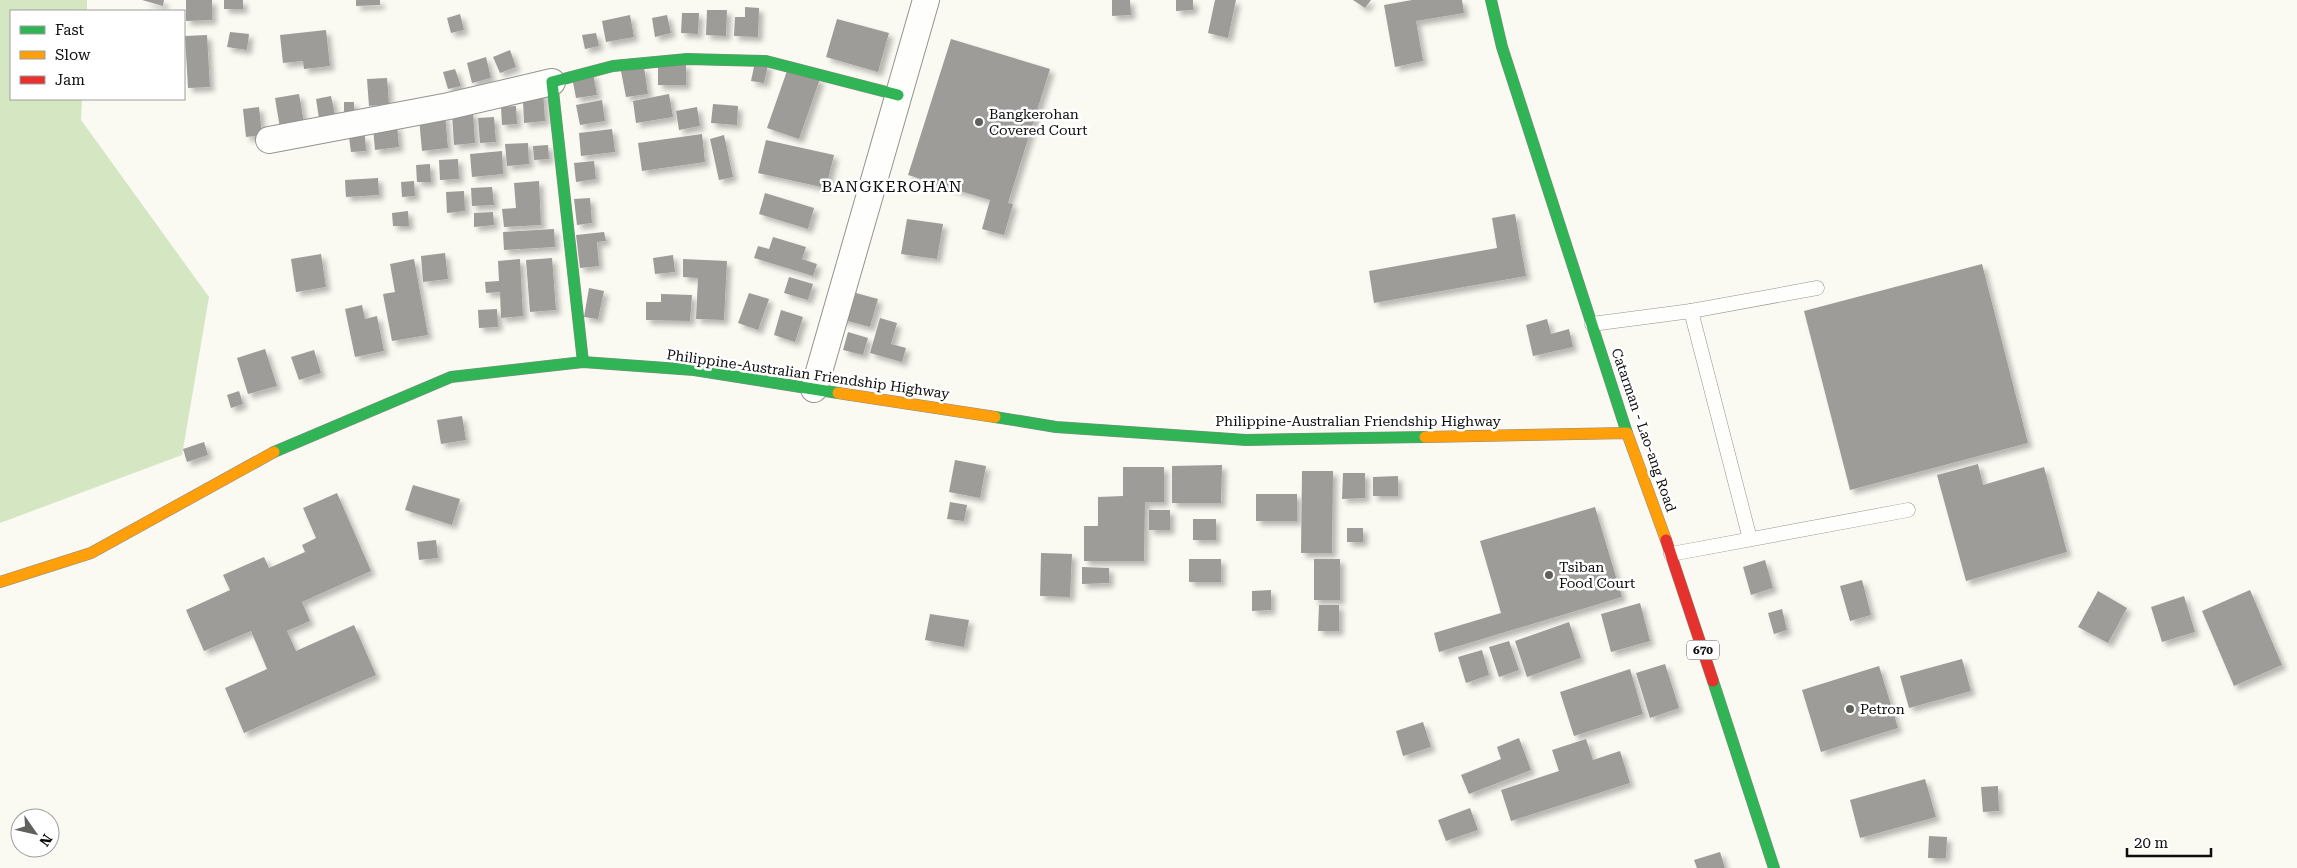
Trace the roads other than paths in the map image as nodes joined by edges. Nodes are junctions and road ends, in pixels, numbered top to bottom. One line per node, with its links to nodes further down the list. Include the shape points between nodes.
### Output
1 (926, 0): 4 (street)
2 (1491, 0): 8 (main road, Catarman - Lao-ang Road / 670, via 1502,47)
3 (552, 82): 4 (main road, via 613,66 687,59 766,61); 5 (street, via 448,106); 9 (main road)
4 (898, 95): 10 (street)
5 (270, 140)
6 (1817, 288): 7 (lane)
7 (1691, 311): 8 (lane); 13 (lane)
8 (1592, 324): 11 (main road, Catarman - Lao-ang Road / 670)
9 (583, 362): 10 (main road, Philippine-Australian Friendship Highway, via 694,370); 15 (main road, Philippine-Australian Friendship Highway, via 451,377 277,450 91,553)
10 (814, 389): 11 (main road, Philippine-Australian Friendship Highway, via 1056,427 1246,440)
11 (1627, 433): 14 (main road, Catarman - Lao-ang Road / 670)
12 (1908, 510): 13 (lane)
13 (1750, 540): 14 (lane)
14 (1671, 554): 16 (main road, Catarman - Lao-ang Road / 670)
15 (0, 582)
16 (1774, 868)

